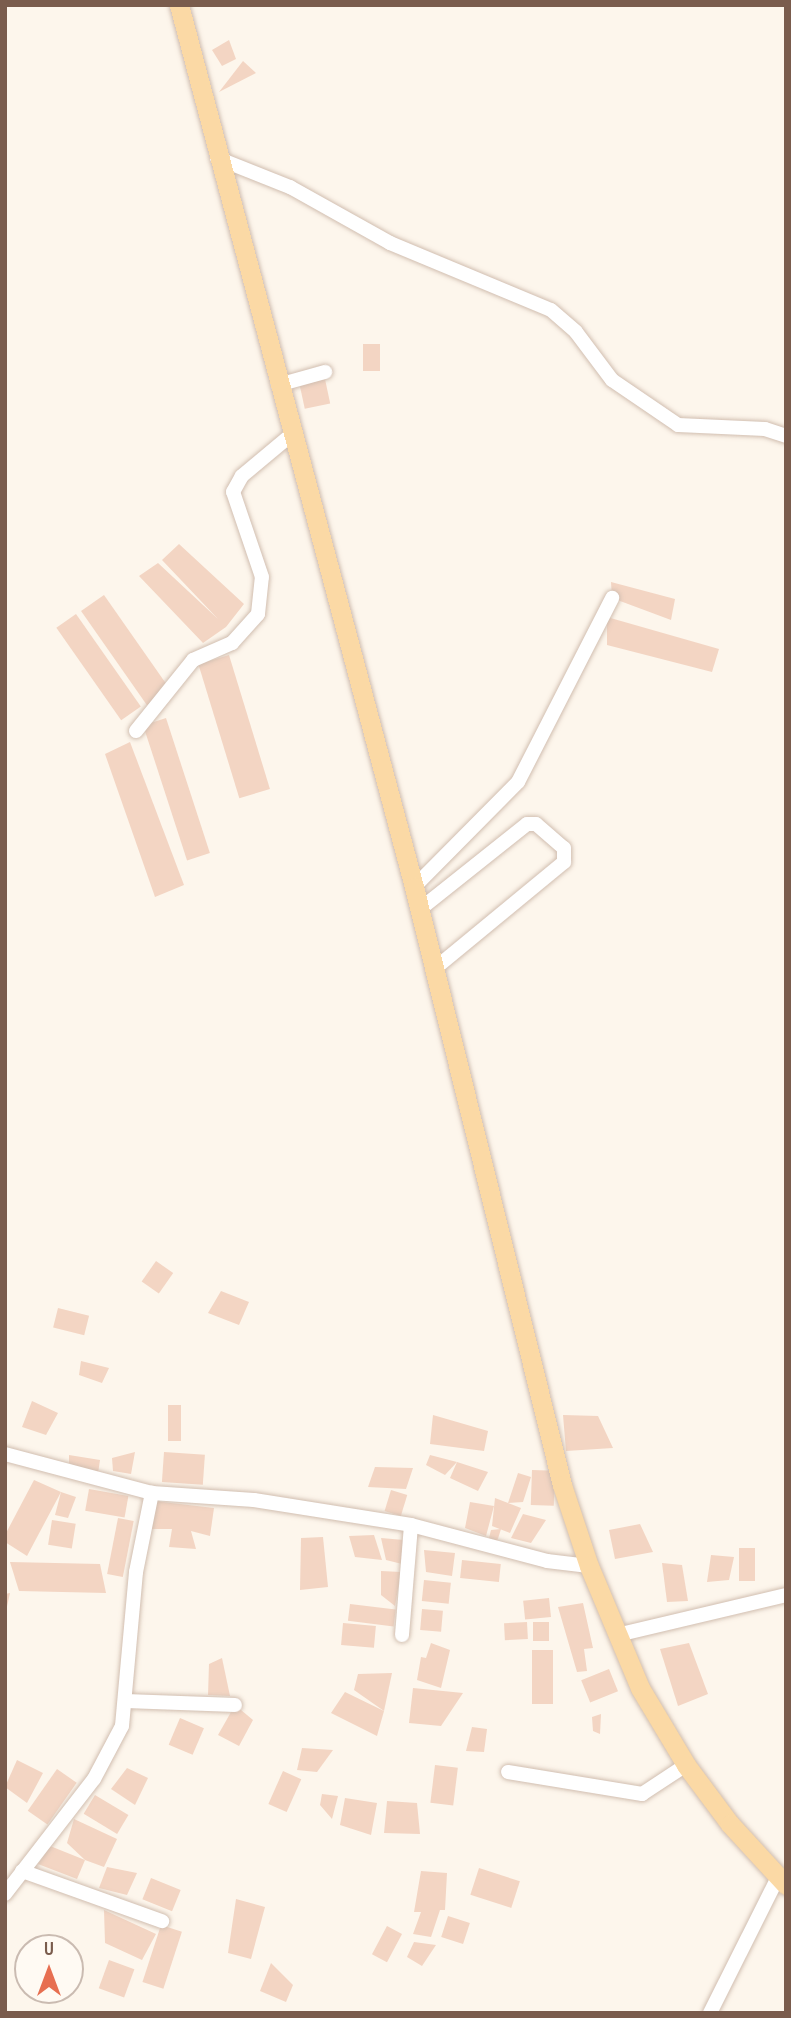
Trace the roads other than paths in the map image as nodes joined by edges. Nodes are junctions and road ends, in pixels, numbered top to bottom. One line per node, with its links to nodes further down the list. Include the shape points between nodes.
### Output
1 (179, 5): 2 (main road)
2 (217, 158): 4 (main road); 6 (street, via 290,187 390,243 551,310 576,332 612,380 678,425 765,429)
3 (325, 372): 4 (street)
4 (278, 385): 5 (main road)
5 (291, 435): 8 (street, via 242,476 233,492 262,577 263,601 253,625 232,643 193,660); 9 (main road)
6 (786, 436)
7 (612, 598): 9 (street, via 518,782)
8 (136, 731)
9 (414, 887): 10 (main road)
10 (419, 910): 11 (main road); 11 (street, via 527,824 536,824 564,848 564,862)
11 (434, 969): 15 (main road, via 562,1485)
12 (5, 1454): 13 (street)
13 (152, 1493): 14 (street, via 254,1500); 19 (street, via 136,1572)
14 (411, 1525): 15 (street, via 547,1562); 17 (street)
15 (589, 1566): 18 (main road)
16 (786, 1595): 18 (street)
17 (402, 1635)
18 (617, 1635): 21 (main road, via 640,1688)
19 (126, 1701): 20 (street); 23 (street, via 122,1726 104,1764)
20 (234, 1705)
21 (686, 1765): 22 (street, via 642,1794); 24 (main road)
22 (509, 1772)
23 (22, 1871): 25 (street); 26 (street)
24 (782, 1881): 27 (street)
25 (5, 1894)
26 (162, 1921)
27 (709, 2013)

